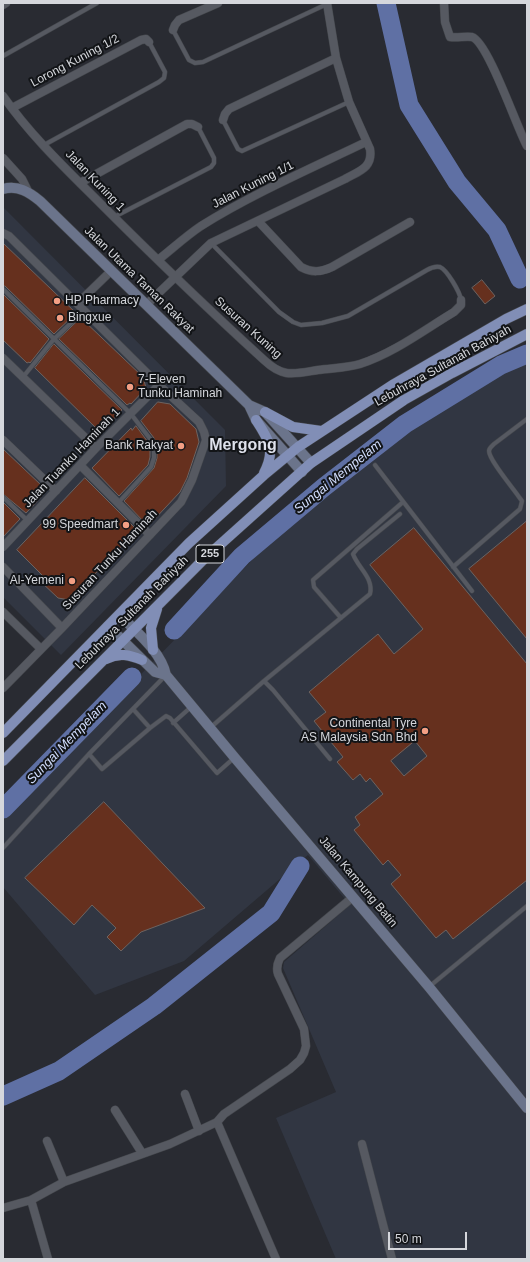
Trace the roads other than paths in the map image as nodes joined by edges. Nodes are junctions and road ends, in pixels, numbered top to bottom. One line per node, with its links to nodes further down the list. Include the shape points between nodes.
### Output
1 (6, 3): 6 (street)
2 (97, 3): 9 (lane)
3 (218, 3): 7 (street, via 179,20)
4 (327, 3): 7 (lane, via 203,62 195,63 189,60); 10 (street)
5 (444, 3): 18 (street, via 445,22 450,37 472,37 488,56)
6 (3, 5)
7 (173, 30)
8 (149, 42): 13 (street, Lorong Kuning 1/2, via 146,39 140,40); 17 (lane, via 165,72 164,78)
9 (3, 56)
10 (336, 58): 12 (street); 14 (street, via 229,109)
11 (3, 96): 13 (street, Jalan Kuning 1)
12 (349, 102): 14 (lane, via 242,151 238,149); 16 (street)
13 (12, 108): 17 (street, Jalan Kuning 1)
14 (223, 120)
15 (198, 127): 20 (street, via 187,124); 23 (lane, via 214,158 211,167)
16 (366, 142): 24 (street, via 371,153 366,167); 28 (street, Jalan Kuning 1/1, via 209,222)
17 (44, 145): 20 (street, Jalan Kuning 1)
18 (527, 146)
19 (3, 158): 22 (street, via 22,179)
20 (80, 183): 23 (street, Jalan Kuning 1)
21 (3, 189): 22 (street)
22 (28, 191): 29 (street, Jalan Utama Taman Rakyat)
23 (114, 217): 28 (street, Jalan Kuning 1)
24 (258, 220): 25 (street, via 301,267 316,272 332,268); 27 (street)
25 (410, 222)
26 (3, 233): 33 (street)
27 (211, 243): 30 (street); 32 (lane, via 279,312 293,322 301,324 322,323 348,316 435,267 442,268 446,273)
28 (158, 260): 30 (street, Jalan Kuning 1)
29 (111, 271): 33 (street); 34 (street, Jalan Utama Taman Rakyat)
30 (175, 278): 32 (street, Susuran Kuning, via 270,366 286,373 348,366 378,357 454,312 461,305); 34 (street)
31 (3, 289): 38 (lane)
32 (461, 300)
33 (78, 303): 36 (street)
34 (146, 305): 42 (street, Jalan Utama Taman Rakyat)
35 (527, 309): 47 (main road, Lebuhraya Sultanah Bahiyah / 255, via 394,384)
36 (85, 310): 38 (lane); 41 (street)
37 (527, 334): 52 (main road, Lebuhraya Sultanah Bahiyah / 255, via 404,400)
38 (54, 339): 40 (lane); 44 (lane)
39 (3, 358): 40 (street)
40 (23, 378): 50 (street)
41 (159, 385): 44 (street, Jalan Tuanku Haminah 1); 63 (street, Susuran Tunku Haminah, via 199,422 206,440 182,502)
42 (249, 405): 43 (street, Jalan Utama Taman Rakyat); 46 (street, Jalan Utama Taman Rakyat)
43 (265, 412): 47 (main road, via 293,427); 49 (street, Jalan Utama Taman Rakyat)
44 (131, 414): 50 (street, Jalan Tuanku Haminah 1); 60 (lane, via 151,440 154,458 151,467)
45 (527, 419): 66 (lane, via 494,444 489,452 522,501 520,509)
46 (256, 420): 51 (street, Jalan Utama Taman Rakyat); 56 (main road, via 269,440 271,452)
47 (321, 431): 49 (main road, Lebuhraya Sultanah Bahiyah / 255)
48 (3, 440): 57 (street)
49 (298, 447): 51 (main road, Lebuhraya Sultanah Bahiyah / 255); 52 (street, Jalan Utama Taman Rakyat)
50 (96, 448): 53 (street, Jalan Tuanku Haminah 1)
51 (288, 456): 55 (street, Jalan Utama Taman Rakyat); 56 (main road, Lebuhraya Sultanah Bahiyah / 255)
52 (312, 463): 55 (main road, Lebuhraya Sultanah Bahiyah / 255)
53 (80, 465): 57 (street, Jalan Tuanku Haminah 1); 60 (street)
54 (375, 465): 59 (lane)
55 (302, 472): 68 (main road, Lebuhraya Sultanah Bahiyah / 255, via 204,559)
56 (264, 475): 69 (main road, Lebuhraya Sultanah Bahiyah / 255, via 189,543)
57 (56, 492): 62 (street, Jalan Tuanku Haminah 1)
58 (3, 497): 62 (lane)
59 (403, 502): 66 (lane); 71 (lane, via 313,580 314,588)
60 (118, 503): 63 (street)
61 (400, 514): 71 (lane, via 353,554 372,588 370,594)
62 (29, 521): 64 (street, Jalan Tuanku Haminah 1)
63 (150, 535): 73 (street, Susuran Tunku Haminah)
64 (3, 547)
65 (3, 567): 73 (street, Susuran Tunku Haminah)
66 (453, 567): 67 (lane)
67 (472, 591)
68 (160, 603): 74 (main road, Lebuhraya Sultanah Bahiyah / 255); 77 (main road, via 153,619)
69 (120, 614): 72 (main road, Lebuhraya Sultanah Bahiyah / 255); 74 (street, Jalan Kampung Batin)
70 (4, 616): 76 (street)
71 (341, 618): 81 (lane)
72 (108, 626): 75 (street, Jalan Kampung Batin); 88 (main road, Lebuhraya Sultanah Bahiyah / 255)
73 (62, 628): 76 (street)
74 (134, 630): 75 (main road, Lebuhraya Sultanah Bahiyah / 255); 77 (street, Jalan Kampung Batin)
75 (122, 641): 78 (street, Jalan Kampung Batin); 79 (main road, Lebuhraya Sultanah Bahiyah / 255)
76 (41, 649): 82 (street)
77 (153, 650): 80 (street, Jalan Kampung Batin, via 164,664)
78 (142, 660): 79 (main road, via 122,654 111,656); 80 (street, Jalan Kampung Batin, via 155,672)
79 (101, 662): 92 (main road, Lebuhraya Sultanah Bahiyah / 255)
80 (166, 675): 83 (street, Jalan Kampung Batin); 84 (lane)
81 (264, 681): 87 (lane); 91 (lane)
82 (3, 688)
83 (192, 706): 85 (lane); 87 (street, Jalan Kampung Batin)
84 (133, 709): 86 (lane); 89 (lane)
85 (173, 723): 86 (lane, via 166,716); 90 (lane, via 216,774)
86 (150, 728): 89 (lane, via 102,769)
87 (210, 728): 90 (street, Jalan Kampung Batin)
88 (3, 733)
89 (89, 754): 93 (lane)
90 (235, 758): 94 (street, Jalan Kampung Batin)
91 (330, 759)
92 (3, 761)
93 (3, 848)
94 (354, 897): 96 (street, Jalan Kampung Batin); 100 (street, via 277,963 278,974 304,1029 306,1046 300,1060 224,1114)
95 (527, 906): 96 (lane)
96 (429, 987): 98 (street, Jalan Kampung Batin)
97 (185, 1094): 101 (street)
98 (527, 1108)
99 (115, 1110): 104 (street)
100 (218, 1122): 101 (street); 109 (street)
101 (199, 1131): 104 (street)
102 (47, 1141): 105 (street)
103 (362, 1144): 110 (street)
104 (142, 1153): 105 (street)
105 (64, 1182): 106 (street)
106 (31, 1200): 107 (street); 108 (street)
107 (3, 1208)
108 (48, 1259)
109 (276, 1259)
110 (392, 1259)

